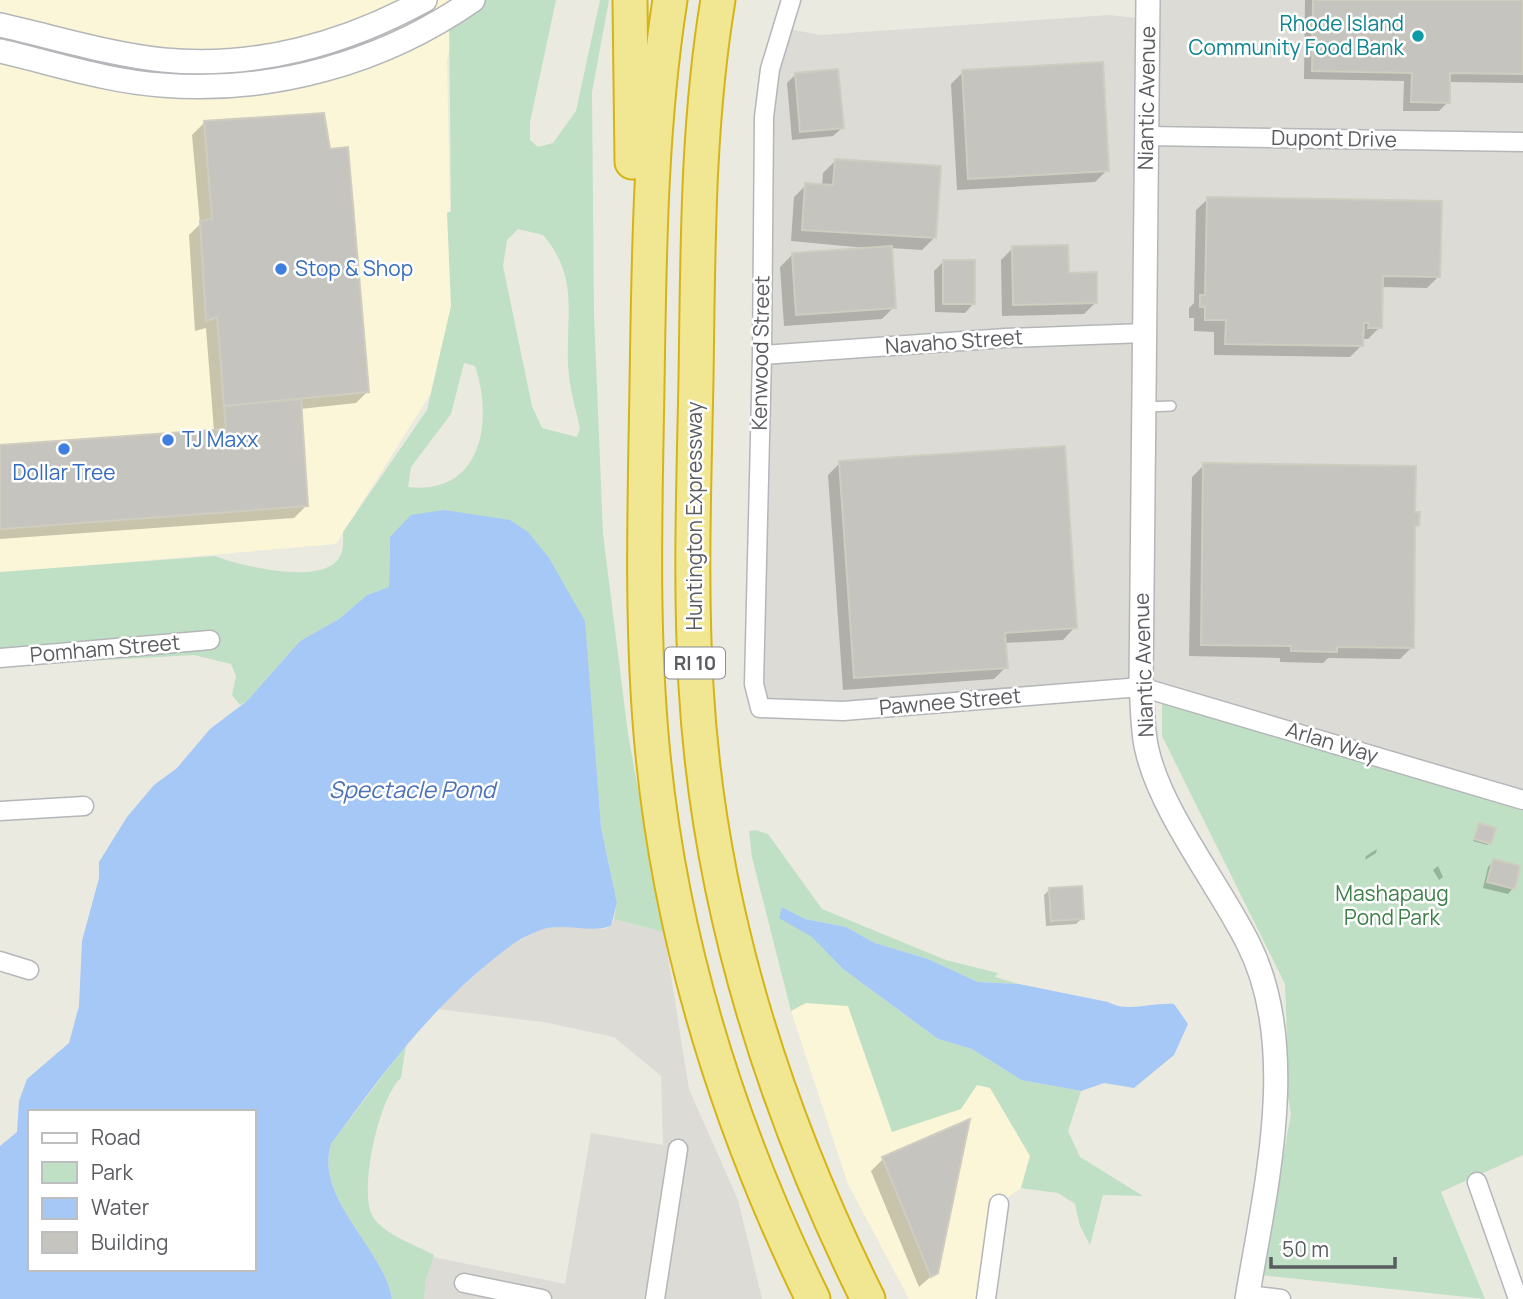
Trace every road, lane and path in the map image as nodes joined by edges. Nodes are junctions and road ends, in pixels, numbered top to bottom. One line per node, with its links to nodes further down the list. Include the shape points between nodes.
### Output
1 (425, 0): 8 (street, via 371,27 312,47 221,60 134,55)
2 (473, 0): 9 (street, via 415,36 373,54 292,77 234,85 135,82)
3 (630, 0): 16 (highway, via 634,265)
4 (670, 0): 16 (highway, RI 10, via 653,151)
5 (718, 0): 34 (highway, Huntington Expressway / RI 10, via 706,87 698,207 693,592 701,748 727,913 761,1043 815,1188)
6 (791, 0): 13 (street, Kenwood Street, via 766,86)
7 (1149, 0): 10 (street, Niantic Avenue)
8 (7, 26): 9 (street)
9 (4, 52)
10 (1146, 136): 11 (street, Dupont Drive); 12 (street, Niantic Avenue)
11 (1523, 142)
12 (1145, 333): 13 (street, Navaho Street); 15 (street, Niantic Avenue)
13 (762, 355): 20 (street, Kenwood Street, via 754,684)
14 (1171, 406): 15 (lane)
15 (1144, 407): 19 (street, Niantic Avenue)
16 (646, 413): 33 (highway, RI 10, via 647,685 671,877 694,982 729,1099 772,1211)
17 (209, 640): 18 (street, Pomham Street)
18 (0, 658)
19 (1141, 687): 20 (street, Pawnee Street, via 843,711); 21 (street, Arlan Way); 30 (street, Niantic Avenue, via 1147,750 1161,788 1249,944 1266,993 1275,1053 1273,1137)
20 (760, 708)
21 (1523, 800)
22 (85, 806): 23 (street)
23 (0, 811)
24 (0, 961): 25 (street)
25 (29, 970)
26 (678, 1149): 32 (street)
27 (1477, 1182): 37 (street)
28 (999, 1204): 35 (street)
29 (464, 1283): 31 (street)
30 (1248, 1297): 36 (street)
31 (542, 1299)
32 (655, 1299)
33 (814, 1299)
34 (868, 1299)
35 (986, 1299)
36 (1281, 1299)
37 (1518, 1299)

